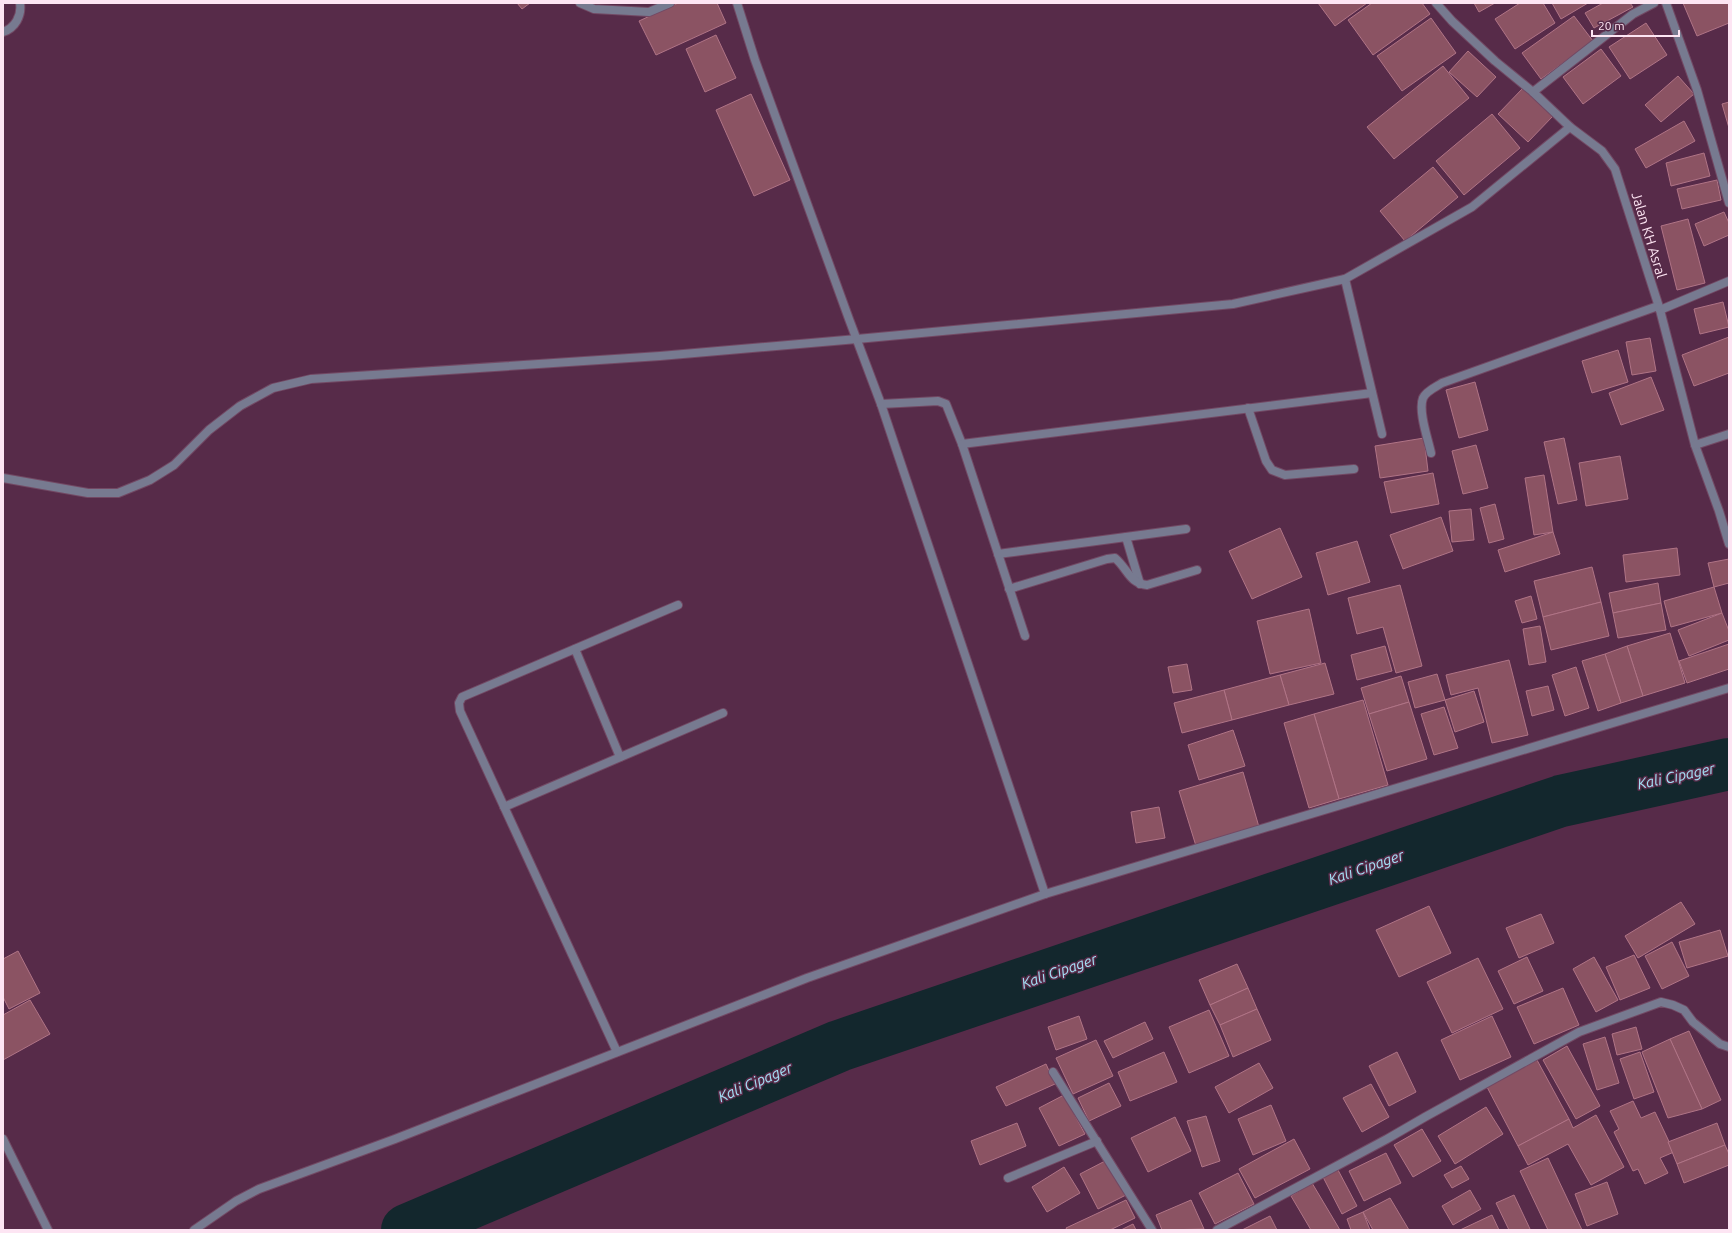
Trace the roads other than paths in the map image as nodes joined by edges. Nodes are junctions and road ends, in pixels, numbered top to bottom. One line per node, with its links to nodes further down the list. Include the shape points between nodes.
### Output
1 (20, 3): 8 (street, via 19,17 9,30)
2 (580, 3): 3 (street, via 594,8 649,12)
3 (670, 3)
4 (737, 3): 15 (street, via 755,60)
5 (1436, 3): 9 (street, Jalan KH Asral, via 1495,62)
6 (1654, 3): 9 (street, via 1633,14)
7 (1666, 3): 11 (street, via 1697,90)
8 (3, 32)
9 (1533, 92): 10 (street, Jalan KH Asral)
10 (1570, 127): 12 (street, via 1472,207); 14 (street, Jalan KH Asral, via 1602,151 1615,169)
11 (1729, 203)
12 (1345, 278): 15 (street, via 1233,304); 16 (street)
13 (1729, 281): 14 (street)
14 (1659, 308): 22 (street, Jalan KH Asral); 23 (street, via 1442,383 1430,390 1423,397 1421,408)
15 (857, 339): 17 (street); 25 (street, via 660,356 311,379 273,388 240,406 209,430 174,464 150,480 118,493 88,494)
16 (1372, 393): 18 (street); 19 (street)
17 (881, 404): 21 (street, via 938,401 946,404); 41 (street)
18 (1248, 408): 21 (street); 24 (street, via 1266,461 1272,470 1285,475)
19 (1382, 434)
20 (1729, 434): 22 (street)
21 (962, 444): 30 (street)
22 (1695, 445): 26 (street, Jalan KH Asral)
23 (1431, 453)
24 (1354, 469)
25 (3, 478)
26 (1727, 529): 29 (street, Jalan KH Asral)
27 (1186, 530): 28 (street)
28 (1126, 537): 30 (street); 32 (street)
29 (1729, 544)
30 (998, 554): 33 (street)
31 (1197, 570): 32 (street, via 1147,585)
32 (1140, 584): 33 (street, via 1133,580 1115,558)
33 (1009, 589): 35 (street)
34 (678, 605): 36 (street)
35 (1025, 636)
36 (575, 649): 39 (street); 40 (street, via 462,697 458,703)
37 (1729, 688): 41 (street)
38 (723, 713): 39 (street)
39 (620, 757): 40 (street)
40 (504, 807): 43 (street)
41 (1045, 894): 43 (street, via 807,978)
42 (1729, 1047): 51 (street, via 1720,1044 1693,1022 1684,1010 1662,1002 1579,1032 1387,1140)
43 (617, 1052): 49 (street, via 259,1189 236,1201)
44 (1053, 1072): 46 (street)
45 (3, 1140): 48 (street)
46 (1097, 1141): 47 (street); 50 (street)
47 (1008, 1178)
48 (48, 1230)
49 (194, 1230)
50 (1152, 1230)
51 (1217, 1230)

